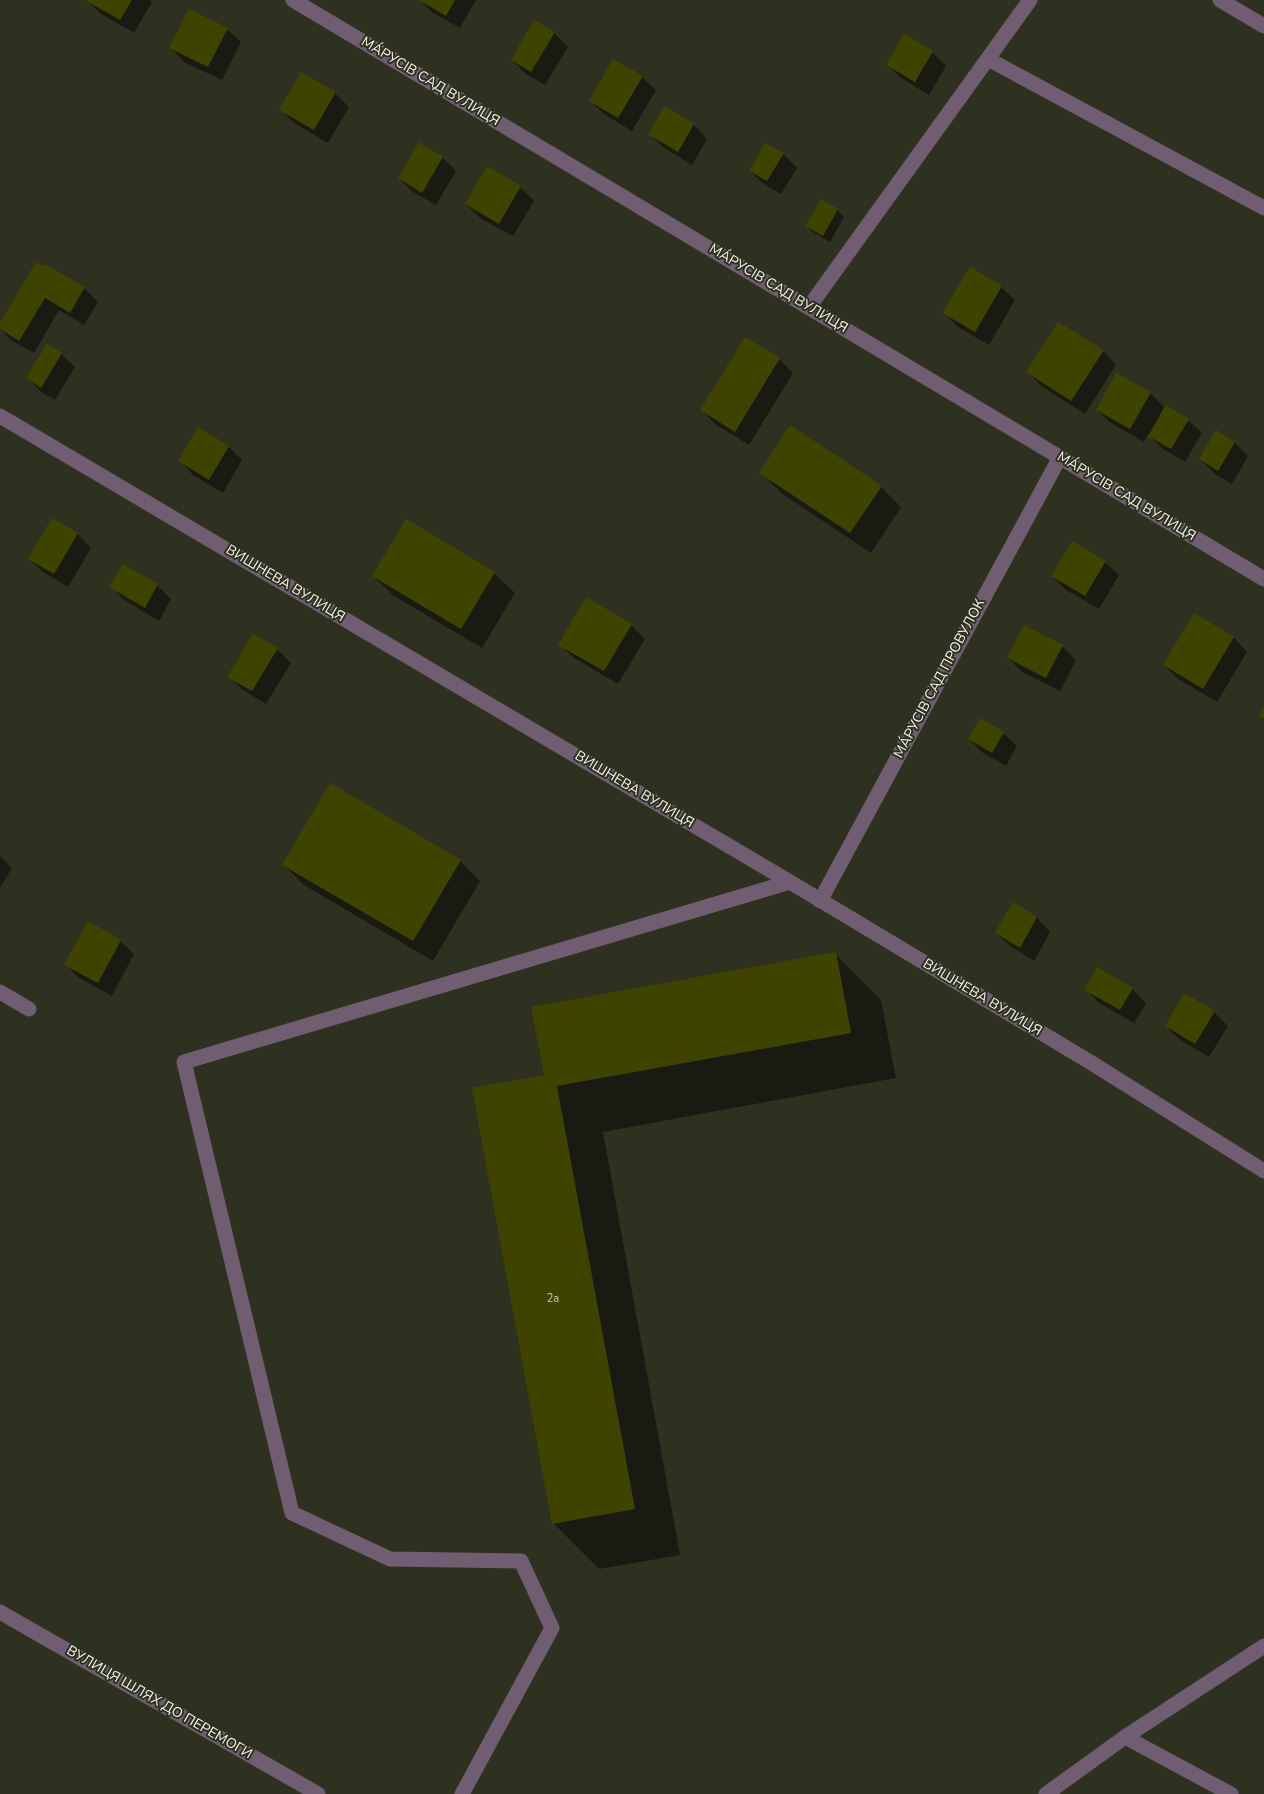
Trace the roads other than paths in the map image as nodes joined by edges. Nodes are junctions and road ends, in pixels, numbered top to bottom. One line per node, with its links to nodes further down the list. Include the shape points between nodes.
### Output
1 (293, 0): 7 (street, МÁРУСІВ САД ВУЛИЦЯ)
2 (1030, 0): 5 (street)
3 (1220, 0): 4 (street)
4 (1264, 26)
5 (988, 59): 6 (street); 7 (street)
6 (1264, 208)
7 (809, 307): 9 (street, МÁРУСІВ САД ВУЛИЦЯ)
8 (0, 416): 11 (street, ВИШНЕВА ВУЛИЦЯ)
9 (1060, 457): 10 (street, МÁРУСІВ САД ВУЛИЦЯ); 12 (street, МÁРУСІВ САД ПРОВУЛОК)
10 (1264, 579)
11 (790, 882): 12 (street, ВИШНЕВА ВУЛИЦЯ); 20 (street, via 184,1062 292,1512 390,1559 521,1561 552,1628)
12 (820, 901): 15 (street, ВИШНЕВА ВУЛИЦЯ, via 1090,1062)
13 (0, 992): 14 (street)
14 (29, 1008)
15 (1264, 1171)
16 (0, 1612): 19 (street, ВУЛИЦЯ ШЛЯХ ДО ПЕРЕМОГИ)
17 (1264, 1646): 18 (street)
18 (1126, 1737): 21 (street); 22 (street)
19 (318, 1794)
20 (462, 1794)
21 (1046, 1794)
22 (1231, 1794)

